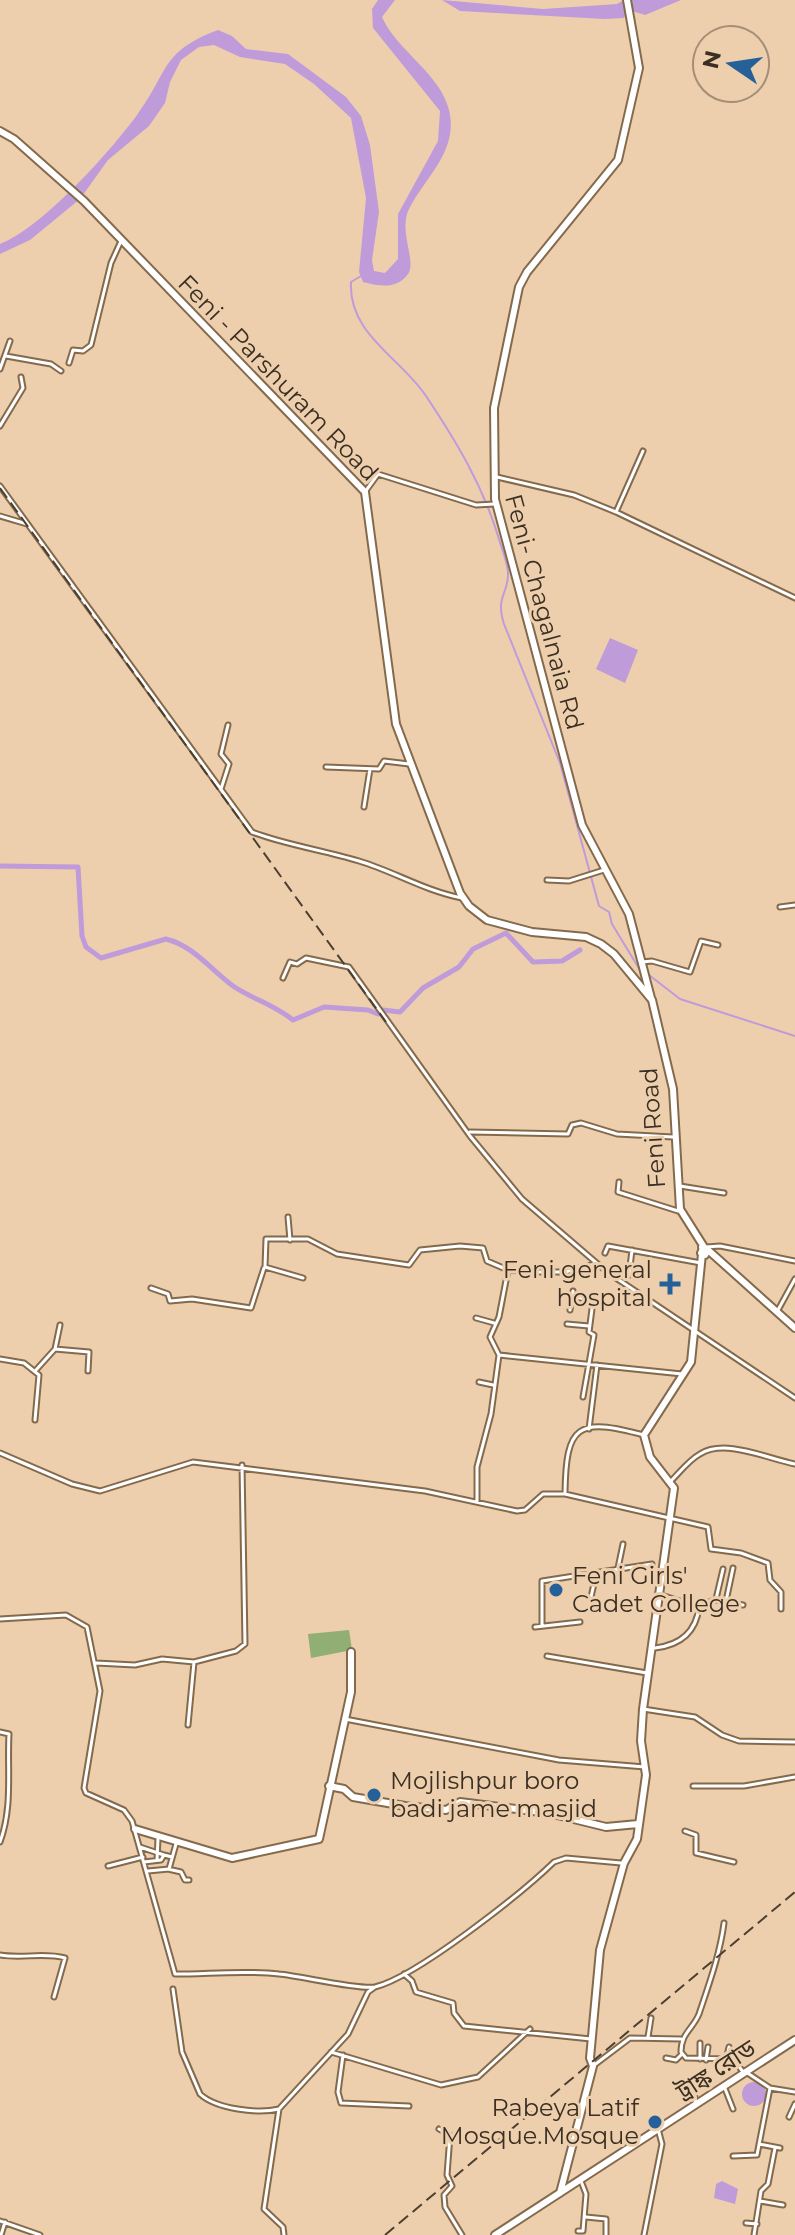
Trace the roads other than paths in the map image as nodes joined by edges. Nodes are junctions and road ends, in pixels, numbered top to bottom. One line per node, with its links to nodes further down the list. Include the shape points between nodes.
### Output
1 (627, 0): 12 (main road, Feni- Chagalnaia Rd, via 639,68 624,143 618,160 519,287 498,384)
2 (0, 131): 3 (main road, Feni - Parshuram Road, via 68,186)
3 (121, 241): 6 (street, via 91,345 73,350); 14 (main road, Feni - Parshuram Road)
4 (10, 341): 5 (street)
5 (6, 356): 7 (street); 8 (street, via 51,364)
6 (69, 363)
7 (0, 369)
8 (61, 371)
9 (21, 377): 10 (street, via 23,388)
10 (0, 426)
11 (643, 451): 16 (street)
12 (493, 476): 15 (main road, Feni- Chagalnaia Rd); 16 (street, via 574,495)
13 (0, 486): 18 (street)
14 (365, 492): 15 (street, via 378,474 476,505); 21 (main road, Feni - Parshuram Road, via 396,724)
15 (496, 504): 26 (main road, Feni- Chagalnaia Rd, via 582,825)
16 (616, 512): 19 (street)
17 (0, 516): 18 (street)
18 (29, 525): 24 (street)
19 (795, 598)
20 (228, 725): 24 (street, via 221,754 229,764 228,776)
21 (409, 764): 23 (street, via 384,761 379,769); 28 (main road, Feni - Parshuram Road)
22 (326, 767): 23 (street)
23 (370, 769): 25 (street)
24 (221, 789): 28 (street, via 254,833 364,862 422,888)
25 (364, 807)
26 (606, 870): 27 (street, via 569,881); 32 (main road, Feni- Chagalnaia Rd, via 629,914)
27 (547, 880)
28 (462, 898): 34 (main road, via 487,920 601,944)
29 (795, 905): 30 (street)
30 (780, 907)
31 (718, 945): 32 (street, via 701,941 690,972)
32 (642, 962): 34 (main road, Feni- Chagalnaia Rd)
33 (283, 978): 35 (street, via 290,962 306,958 346,965)
34 (652, 1000): 36 (main road, Feni Road, via 672,1089); 38 (main road, via 673,1089)
35 (470, 1132): 36 (street, via 568,1134 572,1125 581,1123 611,1133); 48 (street, via 522,1199)
36 (673, 1137): 40 (main road, Feni Road)
37 (619, 1182): 40 (street, via 618,1192 676,1208)
38 (676, 1186): 39 (street); 44 (main road, via 682,1215)
39 (724, 1193)
40 (680, 1214): 44 (main road, Feni Road)
41 (288, 1217): 42 (street)
42 (290, 1240): 49 (street, via 266,1239); 50 (street, via 308,1239 337,1254 409,1265 420,1250 481,1247 487,1261)
43 (632, 1250): 45 (street, via 608,1246); 47 (street); 51 (street)
44 (705, 1250): 46 (street, via 729,1248); 47 (main road); 56 (main road); 62 (main road, Feni Road)
45 (605, 1253)
46 (795, 1261)
47 (701, 1263): 63 (main road)
48 (597, 1264): 50 (street, via 565,1272); 63 (street)
49 (265, 1267): 52 (street); 54 (street, via 251,1308 170,1301 168,1294)
50 (508, 1270): 58 (street)
51 (629, 1275)
52 (303, 1278)
53 (795, 1279): 56 (street)
54 (151, 1288)
55 (570, 1310): 61 (street, via 572,1294 592,1300)
56 (776, 1314): 62 (main road)
57 (476, 1318): 58 (street)
58 (494, 1323): 65 (street, via 490,1339)
59 (567, 1324): 61 (street)
60 (60, 1325): 64 (street)
61 (589, 1326): 67 (street, via 594,1335)
62 (795, 1330)
63 (695, 1332): 71 (main road); 75 (street)
64 (55, 1349): 69 (street); 70 (street, via 89,1352)
65 (499, 1355): 67 (street); 73 (street)
66 (0, 1359): 69 (street)
67 (589, 1365): 68 (street); 74 (street)
68 (597, 1365): 71 (street); 77 (street)
69 (36, 1370): 76 (street)
70 (88, 1371)
71 (684, 1374): 78 (main road)
72 (479, 1382): 73 (street)
73 (493, 1385): 84 (street, via 477,1467)
74 (583, 1397)
75 (795, 1398)
76 (35, 1420)
77 (589, 1429): 78 (street); 83 (street, via 568,1443)
78 (644, 1435): 82 (main road, via 650,1457)
79 (0, 1453): 81 (street, via 100,1491 191,1462)
80 (795, 1464): 82 (street, via 711,1449 694,1457)
81 (242, 1465): 84 (street); 106 (street, via 246,1641 236,1651)
82 (671, 1481): 85 (main road)
83 (565, 1494): 84 (street, via 539,1495 521,1511); 85 (street)
84 (477, 1502)
85 (670, 1516): 92 (main road); 98 (street, via 708,1527 711,1549 767,1562 770,1580 781,1592)
86 (623, 1544): 88 (street)
87 (652, 1564): 88 (street)
88 (618, 1568): 91 (street)
89 (733, 1568): 95 (street)
90 (723, 1569): 94 (street)
91 (596, 1575): 93 (street); 101 (street, via 541,1582)
92 (657, 1594): 97 (street); 108 (main road)
93 (591, 1597)
94 (715, 1600): 95 (street); 97 (street)
95 (726, 1601): 96 (street)
96 (743, 1605)
97 (700, 1606): 103 (street, via 694,1628 674,1645)
98 (781, 1609)
99 (0, 1619): 107 (street, via 75,1618 87,1627)
100 (580, 1622): 101 (street)
101 (542, 1626): 102 (street)
102 (535, 1627)
103 (655, 1648)
104 (351, 1652): 110 (main road)
105 (547, 1656): 108 (street)
106 (194, 1662): 107 (street); 111 (street)
107 (96, 1663): 119 (street, via 99,1700 84,1788 124,1810)
108 (647, 1673): 109 (main road)
109 (643, 1709): 113 (street, via 695,1717 739,1741); 114 (main road)
110 (345, 1719): 114 (street, via 559,1760); 116 (main road)
111 (188, 1725)
112 (0, 1732): 122 (street, via 9,1734 10,1793)
113 (795, 1742)
114 (645, 1767): 118 (main road)
115 (795, 1777): 117 (street, via 744,1786)
116 (329, 1786): 118 (main road, via 353,1797 405,1806 446,1810 460,1802 549,1813 606,1827); 123 (main road, via 318,1839 240,1858)
117 (693, 1786)
118 (638, 1824): 132 (main road, via 636,1842)
119 (135, 1829): 121 (main road); 124 (street)
120 (685, 1831): 131 (street, via 696,1835 696,1853)
121 (158, 1838): 123 (main road); 125 (street)
122 (0, 1842)
123 (176, 1844): 128 (street)
124 (140, 1847): 125 (street); 127 (street)
125 (155, 1850): 126 (street); 129 (street)
126 (164, 1855): 128 (street); 129 (street)
127 (143, 1857): 130 (street); 133 (street)
128 (172, 1857): 134 (street)
129 (157, 1860): 130 (street)
130 (144, 1862): 135 (street)
131 (734, 1862)
132 (624, 1863): 139 (street, via 566,1858 554,1862); 148 (main road, via 597,1965)
133 (108, 1866)
134 (168, 1869): 135 (street); 136 (street)
135 (146, 1871): 140 (street, via 175,1974 276,1973)
136 (189, 1880)
137 (724, 1923): 149 (street, via 697,2018)
138 (0, 1955): 142 (street, via 45,1953 65,1958)
139 (404, 1974): 140 (street); 146 (street, via 416,1992 453,2003 464,2026)
140 (375, 1987): 154 (street)
141 (173, 1989): 171 (street, via 182,2052 200,2094 222,2104)
142 (54, 1997)
143 (651, 2018): 144 (street)
144 (650, 2026): 145 (street); 147 (street)
145 (656, 2026)
146 (528, 2031): 148 (street); 155 (street, via 478,2077 441,2085)
147 (648, 2037): 149 (street); 161 (street, via 630,2038)
148 (593, 2039): 161 (main road)
149 (681, 2039): 157 (street)
150 (795, 2040): 163 (main road, ট্রাঙ্ক রোড)
151 (700, 2043): 160 (street)
152 (708, 2047): 158 (street)
153 (729, 2047): 159 (street)
154 (331, 2052): 155 (street); 171 (street)
155 (343, 2055): 170 (street, via 341,2103)
156 (666, 2058): 157 (street)
157 (685, 2058): 160 (street); 162 (street)
158 (706, 2060): 159 (street); 160 (street)
159 (726, 2060): 163 (street, via 737,2061)
160 (698, 2061)
161 (593, 2066): 179 (main road)
162 (690, 2068)
163 (745, 2072): 165 (main road, ট্রাঙ্ক রোড); 166 (street)
164 (692, 2081): 168 (street)
165 (724, 2086): 168 (main road, ট্রাঙ্ক রোড); 172 (street)
166 (770, 2088): 167 (street); 176 (street)
167 (795, 2092): 169 (street)
168 (696, 2104): 175 (main road, ট্রাঙ্ক রোড)
169 (795, 2104): 173 (street)
170 (409, 2106)
171 (279, 2109): 189 (street, via 264,2209 283,2227)
172 (733, 2109)
173 (789, 2117)
174 (439, 2129): 190 (street, via 450,2135 447,2175 452,2186 444,2195 445,2207)
175 (658, 2129): 178 (main road, ট্রাঙ্ক রোড); 193 (street, via 662,2144)
176 (759, 2144): 177 (street, via 756,2156); 180 (street, via 777,2148)
177 (733, 2156)
178 (580, 2180): 179 (main road, ট্রাঙ্ক রোড); 182 (street, via 586,2194)
179 (560, 2193): 191 (main road, ট্রাঙ্ক রোড)
180 (760, 2201): 181 (street); 185 (street)
181 (783, 2205)
182 (584, 2217): 186 (street, via 583,2231); 192 (street, via 606,2219)
183 (3, 2222): 187 (street); 188 (street)
184 (746, 2223): 185 (street)
185 (757, 2224): 194 (street)
186 (578, 2231)
187 (1, 2235)
188 (40, 2235)
189 (284, 2235)
190 (462, 2235)
191 (495, 2235)
192 (606, 2235)
193 (644, 2235)
194 (754, 2235)

